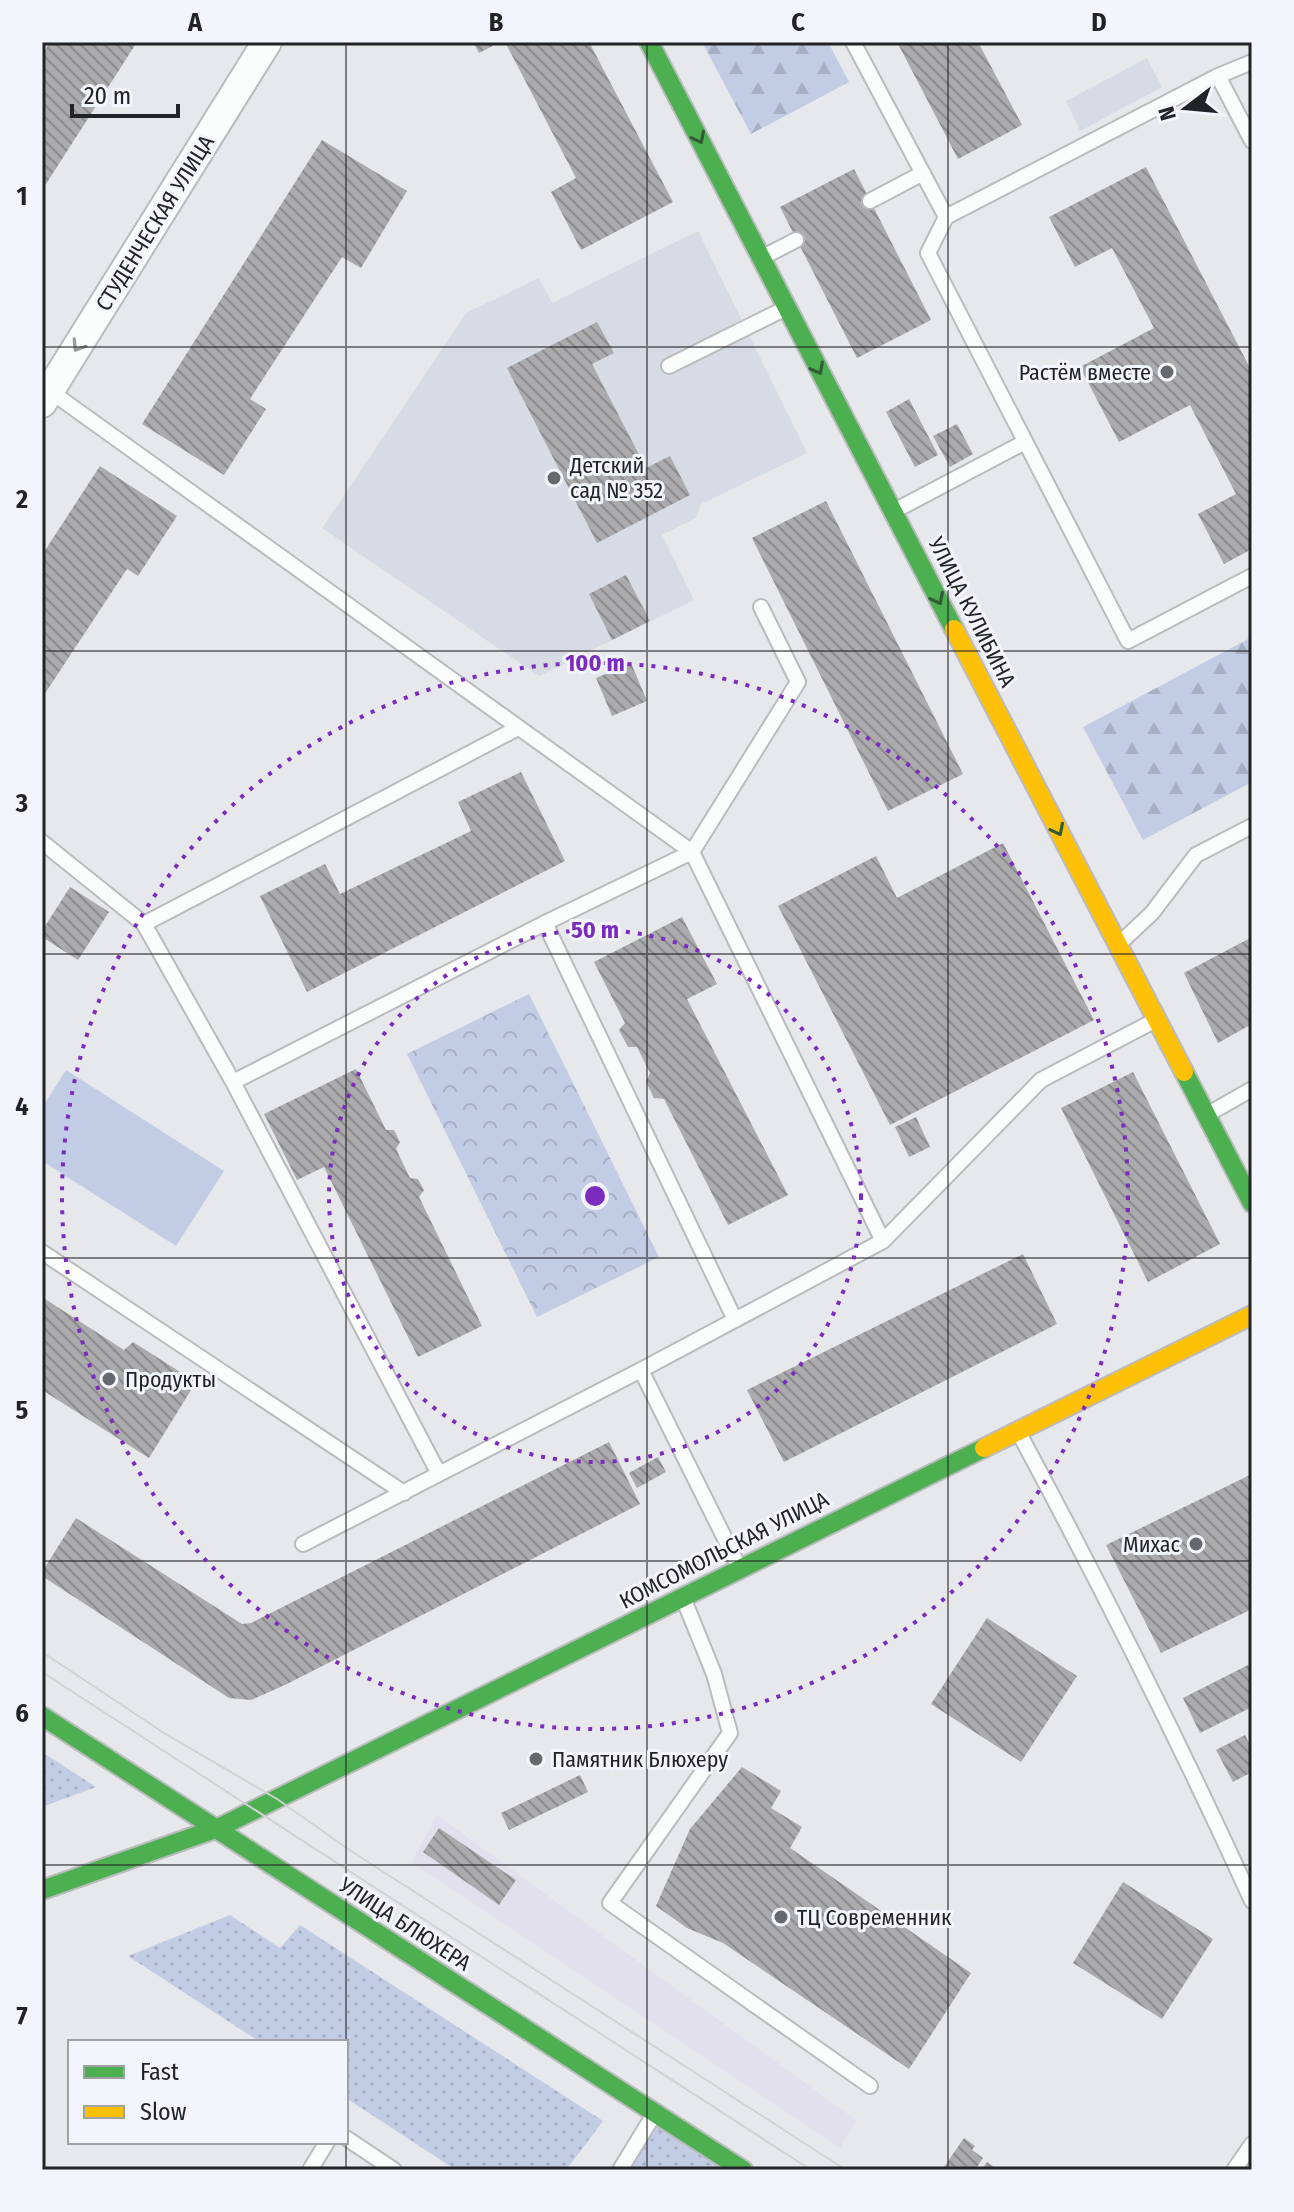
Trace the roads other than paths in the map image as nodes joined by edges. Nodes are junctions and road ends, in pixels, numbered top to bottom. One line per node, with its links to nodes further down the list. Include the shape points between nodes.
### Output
1 (267, 42): 14 (street, СТУДЕНЧЕСКАЯ УЛИЦА, one-way to 14)
2 (649, 42): 11 (main road, УЛИЦА КУЛИБИНА, one-way to 11)
3 (853, 42): 7 (lane)
4 (1252, 62): 5 (lane)
5 (1218, 76): 6 (lane); 9 (lane)
6 (1252, 141)
7 (923, 173): 8 (lane); 9 (lane)
8 (870, 201)
9 (946, 217): 15 (lane, via 928,253)
10 (796, 240): 11 (lane)
11 (761, 258): 12 (main road, УЛИЦА КУЛИБИНА)
12 (786, 308): 13 (lane); 16 (main road, УЛИЦА КУЛИБИНА, one-way to 16)
13 (669, 366)
14 (46, 397): 19 (lane)
15 (1025, 442): 16 (lane); 17 (lane, via 1128,641)
16 (893, 512): 25 (main road, УЛИЦА КУЛИБИНА, one-way to 25)
17 (1252, 576)
18 (761, 607): 22 (lane, via 798,682)
19 (518, 728): 22 (lane); 24 (lane)
20 (1252, 826): 25 (lane, via 1196,855 1152,913)
21 (42, 842): 24 (lane)
22 (692, 852): 23 (lane); 31 (lane)
23 (545, 923): 27 (lane); 34 (lane)
24 (144, 924): 27 (lane)
25 (1118, 945): 26 (main road, УЛИЦА КУЛИБИНА)
26 (1156, 1020): 29 (main road, УЛИЦА КУЛИБИНА); 31 (lane, via 1041,1080)
27 (233, 1082): 37 (lane)
28 (1252, 1089): 29 (lane)
29 (1206, 1115): 30 (main road, УЛИЦА КУЛИБИНА)
30 (1252, 1203)
31 (883, 1241): 34 (lane)
32 (42, 1252): 38 (lane)
33 (1252, 1315): 36 (main road, КОМСОМОЛЬСКАЯ УЛИЦА)
34 (735, 1320): 35 (lane)
35 (641, 1370): 37 (lane); 40 (lane)
36 (1018, 1431): 40 (main road, КОМСОМОЛЬСКАЯ УЛИЦА); 45 (lane)
37 (439, 1474): 38 (lane)
38 (404, 1493): 39 (lane)
39 (303, 1544)
40 (740, 1568): 41 (main road, КОМСОМОЛЬСКАЯ УЛИЦА)
41 (683, 1597): 43 (main road, КОМСОМОЛЬСКАЯ УЛИЦА); 46 (lane, via 714,1674 730,1733 610,1903)
42 (42, 1716): 43 (main road, УЛИЦА БЛЮХЕРА)
43 (218, 1828): 44 (main road, КОМСОМОЛЬСКАЯ УЛИЦА); 47 (main road, УЛИЦА БЛЮХЕРА)
44 (42, 1890)
45 (1252, 1901)
46 (870, 2086)
47 (655, 2113): 53 (lane); 54 (main road, УЛИЦА БЛЮХЕРА)
48 (348, 2139): 52 (lane)
49 (326, 2144): 51 (lane)
50 (1252, 2144): 55 (lane)
51 (310, 2170)
52 (394, 2170)
53 (620, 2170)
54 (743, 2170)
55 (1234, 2170)

